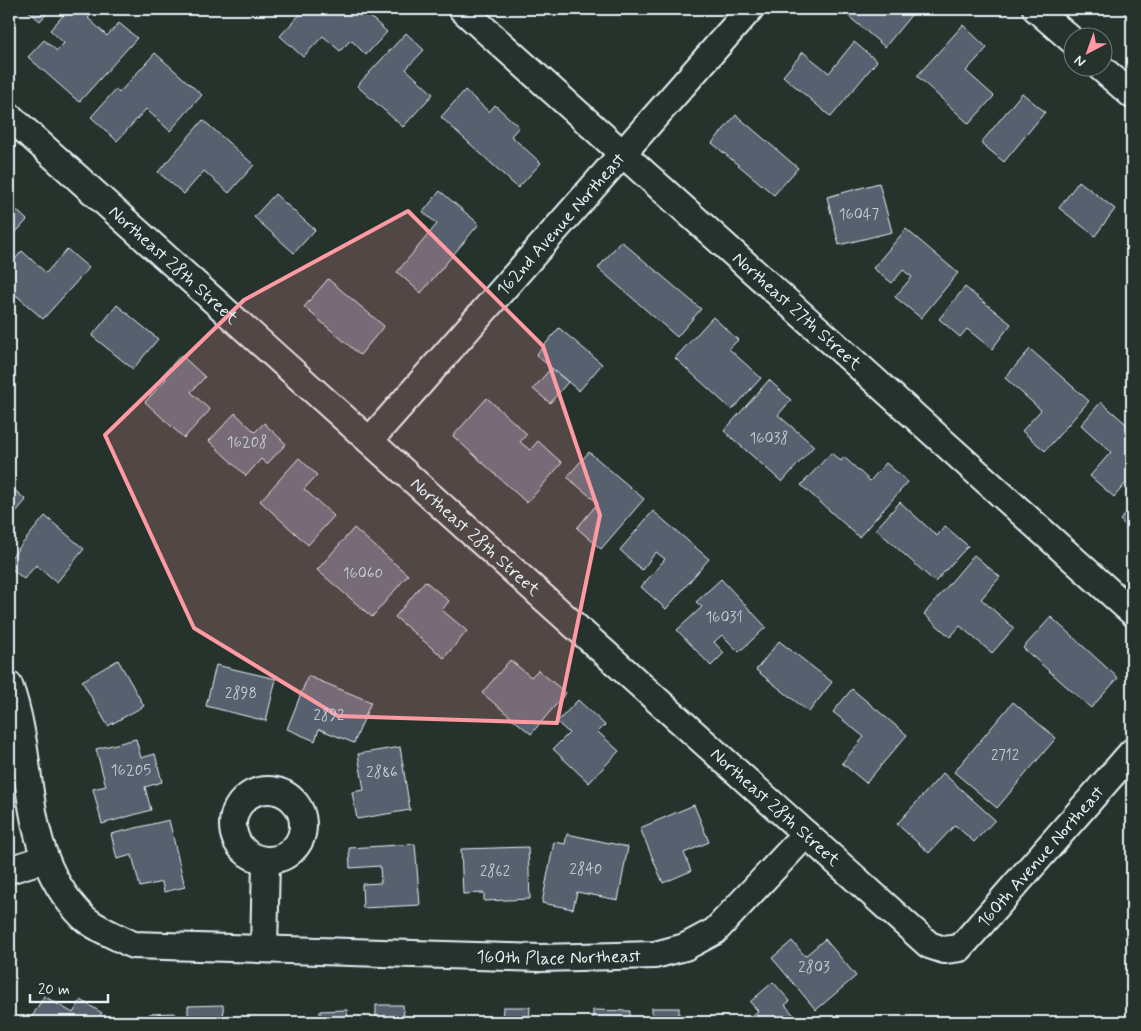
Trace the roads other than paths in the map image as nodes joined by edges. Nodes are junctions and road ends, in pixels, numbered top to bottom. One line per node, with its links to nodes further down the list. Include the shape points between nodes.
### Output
1 (462, 9): 8 (street, Northeast 27th Street)
2 (750, 9): 8 (street, 162nd Avenue Northeast)
3 (1036, 9): 4 (street)
4 (1064, 33)
5 (1113, 78): 6 (street)
6 (1132, 95)
7 (9, 116): 9 (street, Northeast 28th Street)
8 (622, 153): 9 (street, 162nd Avenue Northeast); 10 (street, Northeast 27th Street)
9 (370, 440): 14 (street, Northeast 28th Street)
10 (1132, 612)
11 (9, 685): 13 (street, via 19,712 26,753)
12 (1132, 752): 19 (street, 160th Avenue Northeast, via 960,948)
13 (20, 807): 15 (street)
14 (806, 834): 18 (street, 160th Place Northeast, via 715,931 685,947 654,955 541,958); 19 (street, Northeast 28th Street, via 929,945)
15 (44, 859): 17 (street); 18 (street, 160th Place Northeast, via 61,890 84,918 133,945)
16 (266, 861): 18 (street)
17 (9, 870)
18 (264, 949)
19 (944, 950)

